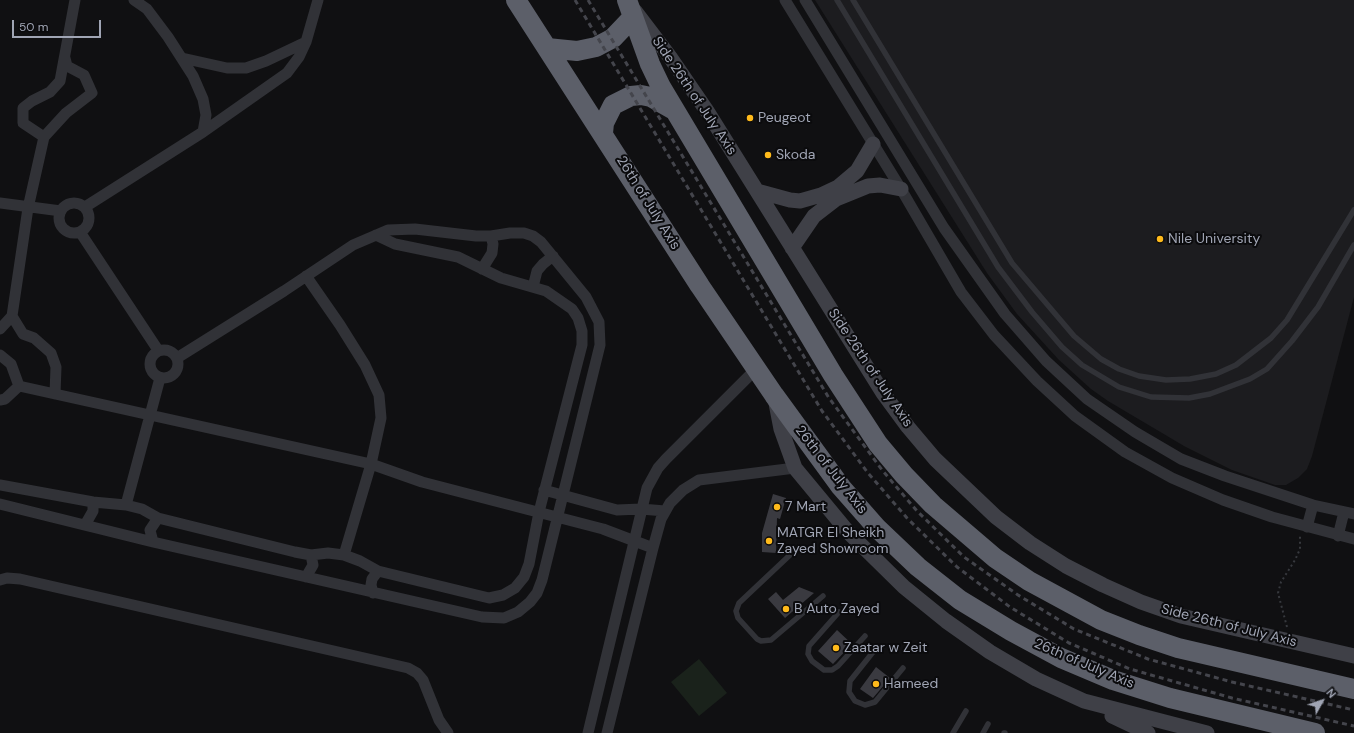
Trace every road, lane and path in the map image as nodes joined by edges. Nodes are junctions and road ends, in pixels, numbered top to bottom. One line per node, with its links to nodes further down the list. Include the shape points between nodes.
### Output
1 (75, 0): 12 (street)
2 (134, 0): 13 (street, via 147,9)
3 (516, 0): 11 (highway, 26th of July Axis)
4 (785, 0): 18 (street)
5 (805, 0): 55 (street, via 944,228 1005,314 1046,361 1087,399 1181,459)
6 (837, 0): 29 (lane, via 998,267 1062,347 1082,365 1119,387 1151,397 1189,398 1210,394 1250,379 1267,369 1318,307)
7 (853, 0): 24 (lane, via 1012,263 1074,336 1101,359 1119,370 1166,380 1190,379 1216,374 1236,365 1271,338 1287,320)
8 (316, 1): 10 (street)
9 (629, 6): 11 (highway, via 613,38 596,47 577,52); 14 (highway, via 650,64); 20 (main road, Side 26th of July Axis, via 674,63)
10 (306, 42): 13 (street, via 246,68 227,68); 15 (street, via 300,57 287,73)
11 (547, 48): 16 (highway, 26th of July Axis)
12 (65, 58): 17 (street, via 60,81 50,92 23,108 23,123); 17 (street, via 67,66 84,75 92,93 66,113)
13 (182, 58): 15 (street, via 203,99 206,115)
14 (674, 110): 16 (highway, via 651,97 631,96 613,105 604,123); 83 (highway, via 854,410 904,475 963,533 1029,581 1070,605 1133,633 1178,648)
15 (203, 132): 22 (street)
16 (603, 133): 40 (highway, 26th of July Axis)
17 (44, 137): 23 (street)
18 (873, 144): 19 (street); 20 (main road, via 857,171 838,187 821,195 800,201)
19 (901, 189): 30 (main road, via 880,185 868,186 836,199 814,216); 63 (street, via 961,292 994,335 1037,381 1075,416 1125,452 1172,478 1223,500)
20 (757, 191): 30 (main road, Side 26th of July Axis)
21 (0, 203): 23 (street)
22 (85, 207): 25 (street, via 79,203 72,203); 26 (street, via 89,221)
23 (28, 208): 25 (street); 35 (street)
24 (1354, 210)
25 (61, 211): 26 (street, via 61,225 73,233)
26 (80, 232): 37 (street)
27 (376, 235): 28 (street, via 388,230 415,229); 32 (street, via 395,244 458,257); 33 (street, via 353,245)
28 (491, 236): 31 (street, via 524,233 541,242); 32 (street, via 492,253)
29 (1354, 245)
30 (792, 248): 79 (main road, Side 26th of July Axis, via 883,393 908,427 935,459 996,517 1030,543 1103,586 1181,616)
31 (553, 256): 34 (street, via 538,271); 51 (street, via 593,309 599,322 600,345)
32 (482, 269): 34 (street, via 501,278)
33 (306, 276): 39 (street); 47 (street, via 365,365 379,395 381,418)
34 (533, 287): 50 (street, via 557,297 572,309 582,331 582,346)
35 (12, 316): 36 (street); 43 (street, via 23,334 34,338 51,352 56,367)
36 (0, 329)
37 (158, 350): 39 (street, via 165,349); 41 (street, via 151,356 149,365 152,373)
38 (0, 355): 42 (street, via 11,364)
39 (177, 358): 41 (street, via 178,366 175,373)
40 (756, 369): 44 (highway, 26th of July Axis); 56 (street, via 658,468 647,488)
41 (160, 378): 46 (street)
42 (19, 386): 43 (street); 45 (street)
43 (55, 394): 46 (street)
44 (774, 395): 48 (main road, via 781,429); 94 (highway, 26th of July Axis, via 877,528 960,600 1061,658 1113,680 1170,698)
45 (0, 400)
46 (150, 416): 47 (street); 54 (street)
47 (371, 464): 58 (street, via 422,482); 71 (street)
48 (795, 468): 57 (street, via 699,480 683,490); 84 (main road, via 848,532 904,587 946,621 990,652)
49 (0, 485): 52 (street)
50 (544, 490): 51 (street); 58 (street)
51 (563, 496): 56 (street, via 617,510); 60 (street)
52 (93, 502): 54 (street); 62 (street, via 93,511)
53 (0, 504): 62 (street)
54 (126, 505): 61 (street)
55 (1313, 505): 59 (street); 63 (street)
56 (641, 509): 57 (street); 67 (street)
57 (665, 511): 68 (street)
58 (539, 512): 60 (street); 72 (street, via 524,577 515,588 503,595 489,598)
59 (1349, 513): 64 (street)
60 (558, 517): 67 (street, via 603,529); 75 (street, via 537,593 518,612 504,618 482,617)
61 (158, 518): 66 (street, via 150,530); 70 (street)
62 (86, 526): 66 (street)
63 (1304, 526): 64 (street); 79 (path, via 1300,549 1281,582 1278,593)
64 (1338, 536): 65 (street)
65 (1354, 539)
66 (153, 542): 73 (street)
67 (634, 542): 68 (street); 88 (street)
68 (653, 548): 89 (street)
69 (791, 554): 76 (lane, via 739,603 736,610 738,618 757,639 771,640)
70 (311, 555): 71 (street); 73 (street, via 313,565)
71 (344, 555): 72 (street)
72 (378, 571): 75 (street, via 372,579)
73 (306, 577): 75 (street)
74 (0, 580): 87 (street, via 20,579 408,668 423,680 439,720)
75 (373, 593)
76 (823, 596)
77 (839, 612): 78 (lane, via 809,646 808,654 812,661 824,670 832,670)
78 (865, 636)
79 (1291, 642): 81 (main road, Side 26th of July Axis)
80 (877, 647): 82 (lane, via 850,681 849,692 855,701 865,705 875,702)
81 (1354, 656)
82 (903, 668)
83 (1354, 690)
84 (1084, 701): 92 (main road); 93 (main road)
85 (966, 711): 90 (lane)
86 (988, 724): 91 (lane)
87 (448, 733)
88 (588, 733)
89 (607, 733)
90 (953, 733)
91 (983, 733)
92 (1148, 733)
93 (1207, 733)
94 (1315, 733)

